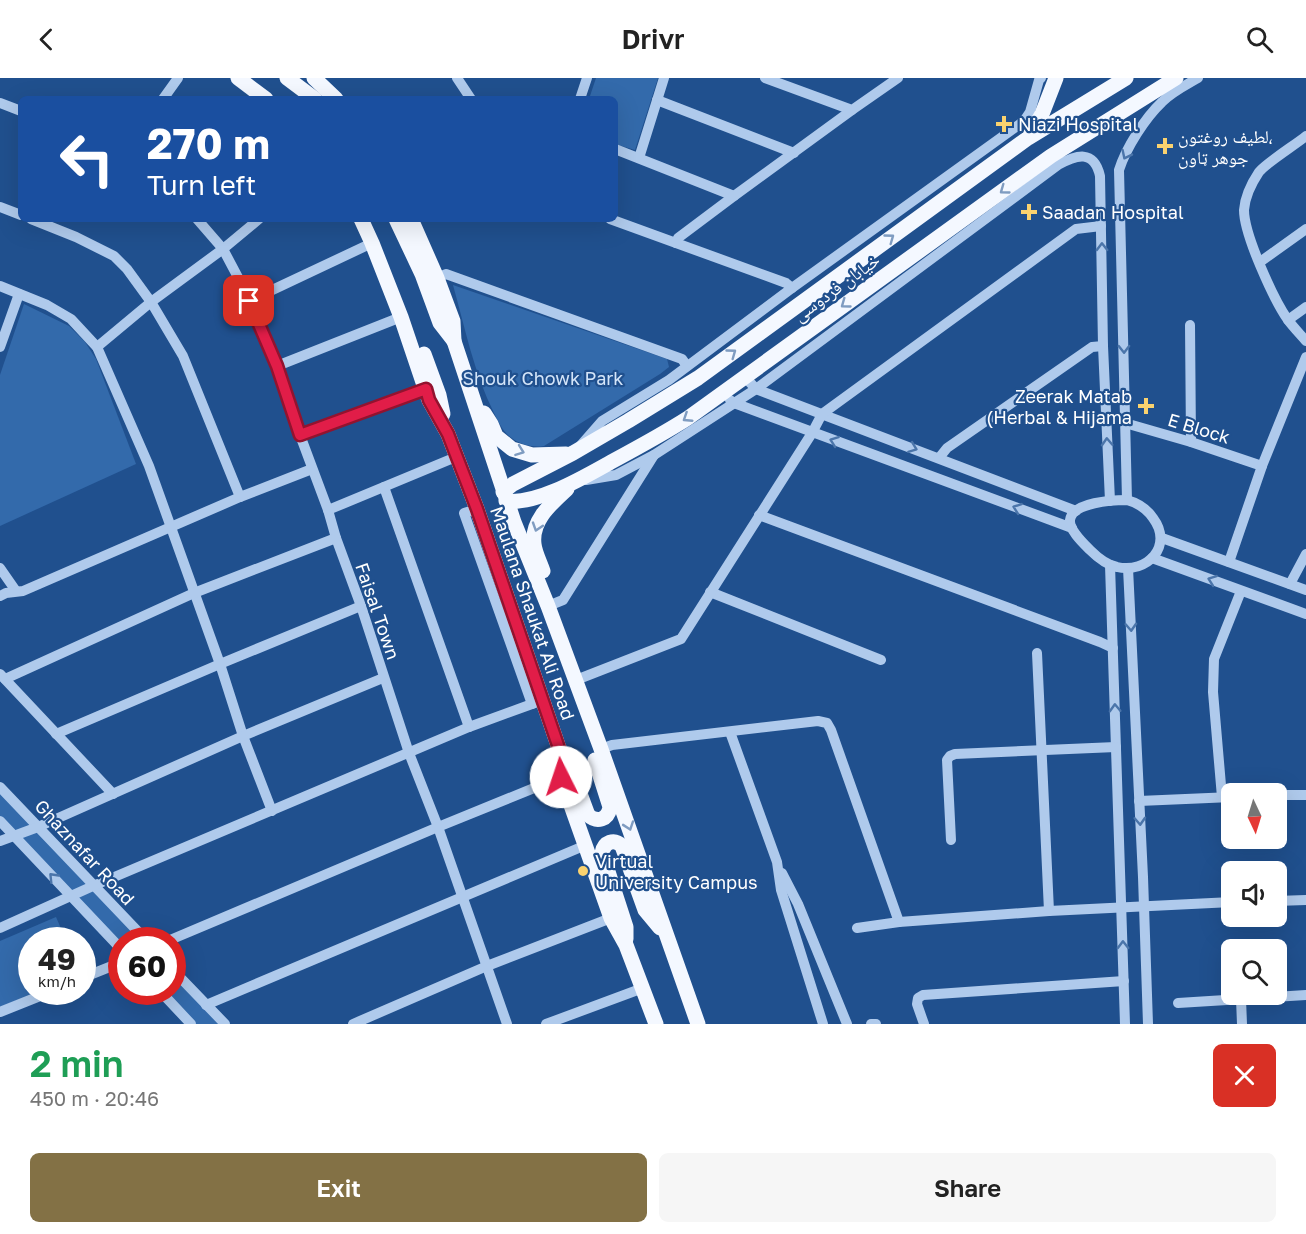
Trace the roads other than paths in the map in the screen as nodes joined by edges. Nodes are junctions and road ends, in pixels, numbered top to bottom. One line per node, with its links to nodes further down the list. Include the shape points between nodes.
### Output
1 (178, 78): 15 (street)
2 (238, 78): 16 (main road)
3 (252, 78): 17 (main road)
4 (287, 78): 18 (main road)
5 (457, 78): 20 (street)
6 (587, 78): 21 (street)
7 (664, 78): 22 (street)
8 (765, 78): 25 (street)
9 (898, 78): 25 (street)
10 (1126, 78): 27 (main road, خیابان فردوسی)
11 (1198, 78): 14 (street)
12 (323, 80): 19 (main road)
13 (1049, 80): 27 (main road, via 1042,114); 51 (street, via 1039,80 1024,121)
14 (1173, 85): 31 (main road, خیابان فردوسی); 75 (street, one-way to 75, via 1125,154 1119,170)
15 (166, 96)
16 (262, 96)
17 (275, 96)
18 (311, 96)
19 (334, 96)
20 (469, 96)
21 (581, 96)
22 (657, 100): 29 (street); 30 (street)
23 (0, 104): 24 (street)
24 (18, 110)
25 (852, 110): 29 (street)
26 (1306, 136): 48 (street, via 1260,170 1247,193 1245,222)
27 (1028, 138): 53 (main road, خیابان فردوسی, one-way to 27)
28 (618, 150): 30 (street)
29 (794, 153): 32 (street)
30 (639, 158): 32 (street)
31 (1055, 160): 43 (street, via 1081,156 1094,162 1100,176); 60 (main road, خیابان فردوسی, one-way to 60); 70 (street)
32 (734, 196): 46 (street)
33 (0, 207): 34 (street)
34 (18, 214)
35 (39, 222): 55 (street, via 114,256)
36 (200, 222): 47 (street, Faisal Town)
37 (255, 222): 47 (street)
38 (362, 222): 45 (main road, Maulana Shaukat Ali Road)
39 (368, 222): 71 (main road, via 397,280)
40 (398, 222): 61 (main road, via 440,324)
41 (412, 222): 49 (main road, Maulana Shaukat Ali Road)
42 (618, 222): 46 (street)
43 (1101, 226): 63 (street, one-way to 43); 74 (street, via 1076,229)
44 (1306, 230): 48 (street)
45 (372, 243): 54 (street); 57 (main road, Maulana Shaukat Ali Road)
46 (676, 243): 51 (street)
47 (223, 249): 54 (street, Faisal Town); 55 (street)
48 (1260, 262): 58 (street)
49 (437, 278): 61 (main road, Maulana Shaukat Ali Road, via 453,321); 68 (street, via 446,274 682,359)
50 (0, 286): 52 (street)
51 (792, 288): 68 (street)
52 (19, 294): 64 (street); 65 (street, via 71,319)
53 (803, 300): 60 (main road, via 800,310 775,334 778,341); 79 (main road, خیابان فردوسی, one-way to 53, via 698,378)
54 (249, 301): 67 (street, Faisal Town)
55 (151, 302): 65 (street); 88 (street, via 183,356)
56 (1306, 307): 58 (street)
57 (401, 317): 67 (street); 71 (main road, Maulana Shaukat Ali Road)
58 (1288, 320): 62 (street)
59 (1190, 325): 78 (street)
60 (799, 337): 69 (main road, خیابان فردوسی)
61 (454, 341): 72 (main road, Maulana Shaukat Ali Road)
62 (1306, 341)
63 (1103, 346): 82 (street, via 1092,347 947,448); 90 (street, one-way to 63)
64 (0, 347)
65 (97, 347): 94 (street)
66 (1306, 357): 83 (street)
67 (277, 366): 77 (street, Faisal Town)
68 (687, 366): 79 (street, via 602,422)
69 (745, 377): 70 (street); 73 (main road, خیابان فردوسی)
70 (756, 389): 73 (street); 74 (street)
71 (432, 392): 77 (street); 81 (main road, Maulana Shaukat Ali Road, via 429,400)
72 (470, 393): 79 (main road, one-way to 79, via 496,436 512,449 532,455); 87 (main road, Maulana Shaukat Ali Road)
73 (728, 398): 76 (street); 80 (street); 85 (main road, خیابان فردوسی, one-way to 85)
74 (822, 414): 76 (street); 82 (street, one-way to 82)
75 (1125, 423): 78 (street, E Block); 89 (street)
76 (812, 433): 93 (street); 95 (street, one-way to 76)
77 (300, 435): 84 (street, Faisal Town)
78 (1191, 442): 83 (street, E Block)
79 (573, 453): 87 (main road, خیابان فردوسی, via 513,484)
80 (654, 455): 85 (street, via 616,475); 112 (street, via 562,600)
81 (456, 457): 86 (street); 121 (main road, Maulana Shaukat Ali Road, via 477,509)
82 (939, 458): 92 (street)
83 (1262, 466): 100 (street)
84 (312, 469): 88 (street); 91 (street, Faisal Town)
85 (574, 482): 87 (main road, خیابان فردوسی, via 520,501); 112 (main road, one-way to 112, via 544,512 535,532 534,544 546,580)
86 (384, 486): 91 (street); 123 (street)
87 (505, 496): 112 (main road, Maulana Shaukat Ali Road)
88 (240, 497): 94 (street)
89 (1127, 500): 90 (street); 97 (street, via 1152,516)
90 (1110, 501): 92 (street)
91 (328, 510): 96 (street, Faisal Town)
92 (1076, 511): 95 (street, via 1070,519)
93 (759, 515): 108 (street); 114 (street)
94 (172, 528): 106 (street); 109 (street)
95 (1072, 528): 101 (street, via 1089,550)
96 (336, 538): 109 (street); 111 (street, Faisal Town)
97 (1161, 538): 99 (street); 100 (street)
98 (1306, 554): 104 (street)
99 (1152, 558): 103 (street); 107 (street, one-way to 99)
100 (1229, 562): 104 (street)
101 (1110, 565): 103 (street); 114 (street)
102 (0, 568): 106 (street)
103 (1128, 568): 139 (street, one-way to 139)
104 (1290, 584): 105 (street)
105 (1306, 590)
106 (16, 591): 110 (street)
107 (1241, 591): 113 (street); 133 (street, via 1214,659 1213,692)
108 (710, 592): 116 (street); 120 (street, via 681,639)
109 (194, 593): 117 (street); 118 (street)
110 (0, 596)
111 (360, 606): 117 (street); 119 (street, Faisal Town)
112 (548, 606): 120 (main road, Maulana Shaukat Ali Road)
113 (1306, 614)
114 (1113, 648): 127 (street, one-way to 114)
115 (1036, 653): 129 (street)
116 (880, 660)
117 (220, 664): 125 (street); 126 (street)
118 (2, 676): 125 (street)
119 (383, 678): 126 (street); 130 (street, Faisal Town)
120 (576, 680): 122 (main road, Maulana Shaukat Ali Road)
121 (537, 702): 123 (street); 131 (main road, Maulana Shaukat Ali Road)
122 (591, 721): 128 (main road, Maulana Shaukat Ali Road); 131 (main road, via 595,762 610,807 601,820 588,815)
123 (469, 727): 130 (street)
124 (730, 732): 128 (street); 148 (street); 159 (street, via 827,723)
125 (56, 734): 135 (street)
126 (243, 736): 135 (street); 140 (street)
127 (1116, 747): 129 (street); 156 (street)
128 (601, 749): 165 (main road, Maulana Shaukat Ali Road, one-way to 165)
129 (1041, 750): 145 (street, via 950,756 946,760); 157 (street)
130 (409, 753): 140 (street); 143 (street, Faisal Town)
131 (561, 754): 132 (main road, Maulana Shaukat Ali Road)
132 (561, 777): 143 (street); 147 (main road, Maulana Shaukat Ali Road)
133 (1225, 783)
134 (0, 787): 142 (street, Ghaznafar Road)
135 (113, 794): 142 (street)
136 (1287, 795): 137 (street)
137 (1306, 795)
138 (1221, 797): 139 (street)
139 (1139, 801): 155 (street, one-way to 155)
140 (272, 811): 149 (street)
141 (0, 822): 144 (street)
142 (38, 827): 144 (street); 149 (street, Ghaznafar Road)
143 (438, 827): 151 (street, Faisal Town); 163 (street)
144 (14, 836): 146 (street); 150 (street, one-way to 144)
145 (951, 840)
146 (0, 841)
147 (586, 845): 151 (street); 158 (main road, Maulana Shaukat Ali Road)
148 (777, 862): 187 (street, via 781,890); 188 (street)
149 (93, 886): 150 (street); 160 (street, Ghaznafar Road)
150 (71, 896): 161 (street); 164 (street)
151 (463, 898): 167 (street, Faisal Town); 177 (street)
152 (1306, 900): 153 (street)
153 (1287, 901)
154 (1221, 903): 155 (street)
155 (1144, 906): 156 (street); 193 (street)
156 (1122, 907): 157 (street); 168 (street, one-way to 156)
157 (1049, 911): 159 (street)
158 (611, 918): 166 (main road, Maulana Shaukat Ali Road); 167 (street)
159 (899, 922): 162 (street)
160 (133, 927)
161 (0, 928)
162 (857, 928)
163 (186, 933)
164 (108, 935)
165 (666, 936): 166 (main road, via 645,910 622,846 609,842 602,853 626,927); 186 (main road, Maulana Shaukat Ali Road)
166 (626, 945): 170 (main road, Maulana Shaukat Ali Road)
167 (487, 966): 182 (street); 183 (street, Faisal Town)
168 (1124, 981): 191 (street, via 923,995 917,1004); 192 (street)
169 (186, 984): 177 (street)
170 (643, 988): 184 (street); 185 (main road, Maulana Shaukat Ali Road)
171 (1306, 995): 172 (street)
172 (1287, 996)
173 (1221, 1000): 174 (street)
174 (1178, 1003)
175 (18, 1005): 179 (street)
176 (173, 1005): 180 (street)
177 (206, 1005): 181 (street)
178 (1241, 1005): 194 (street)
179 (0, 1012)
180 (191, 1024)
181 (225, 1024)
182 (353, 1024)
183 (507, 1024)
184 (546, 1024)
185 (656, 1024)
186 (698, 1024)
187 (823, 1024)
188 (847, 1024)
189 (871, 1024): 190 (street)
190 (876, 1024)
191 (924, 1024)
192 (1125, 1024)
193 (1148, 1024)
194 (1242, 1024)

